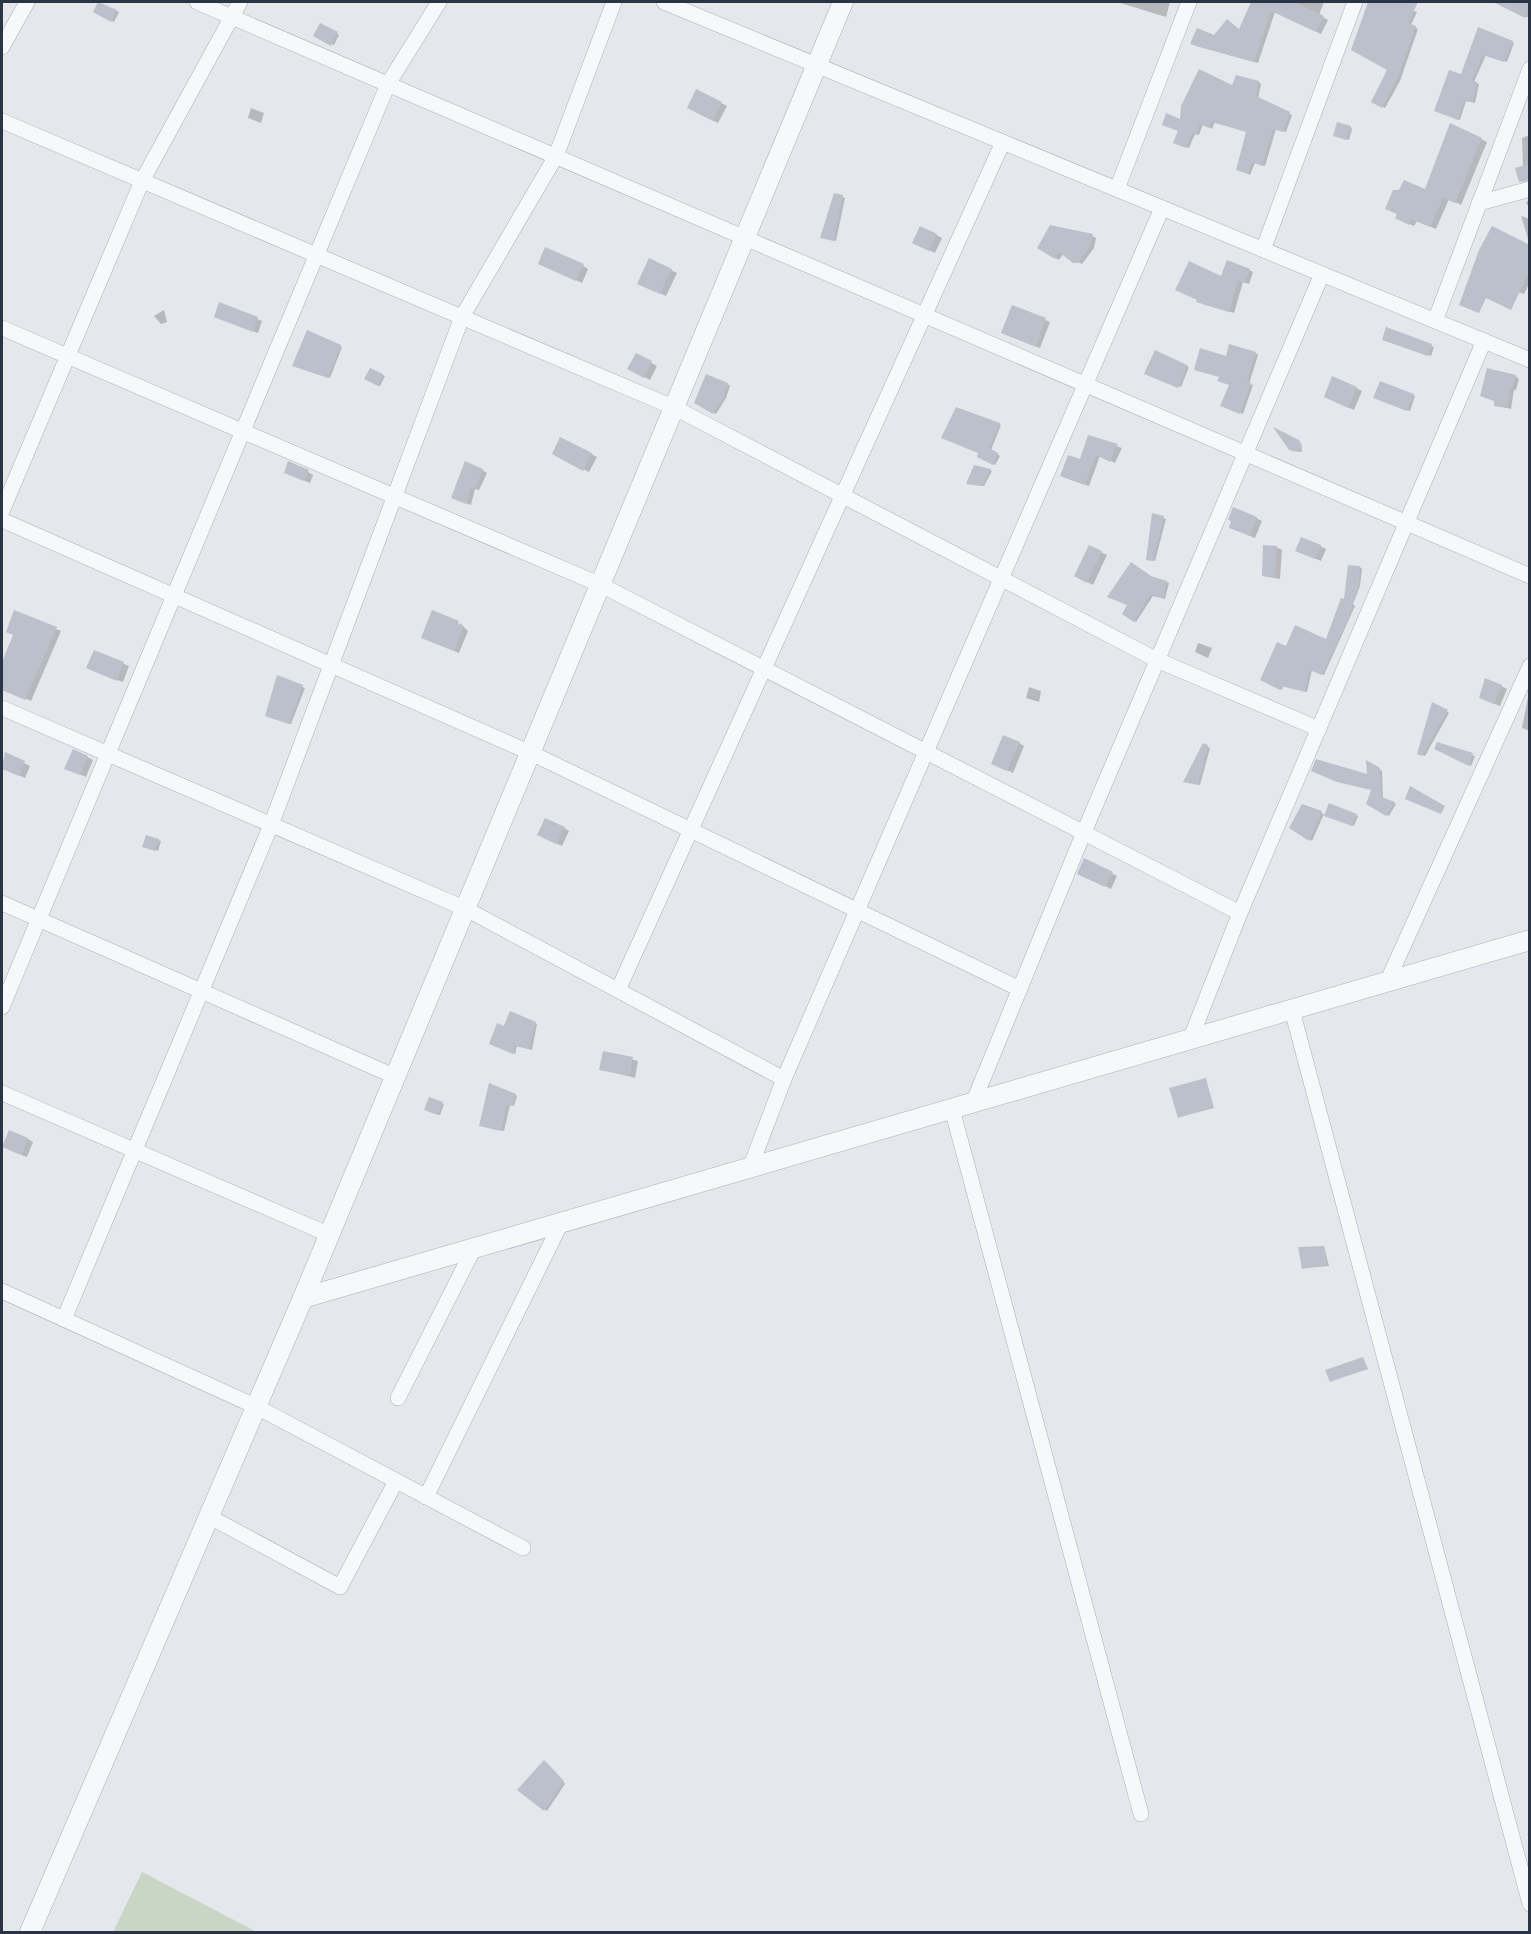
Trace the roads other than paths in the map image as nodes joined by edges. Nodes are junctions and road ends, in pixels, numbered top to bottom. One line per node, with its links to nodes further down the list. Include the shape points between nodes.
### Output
1 (27, 2): 11 (street)
2 (197, 2): 10 (street)
3 (240, 2): 10 (street)
4 (439, 2): 14 (street)
5 (614, 2): 17 (street)
6 (664, 2): 12 (street)
7 (843, 2): 12 (street)
8 (1189, 2): 19 (street)
9 (1355, 2): 24 (street)
10 (231, 16): 14 (street); 18 (street)
11 (2, 47)
12 (817, 65): 16 (street); 23 (street)
13 (1530, 69): 21 (street)
14 (388, 84): 17 (street); 25 (street)
15 (2, 121): 18 (street)
16 (1003, 142): 19 (street); 27 (street)
17 (556, 156): 23 (street); 28 (street)
18 (142, 181): 25 (street); 32 (street)
19 (1117, 189): 22 (street)
20 (1530, 189): 21 (street)
21 (1479, 203): 29 (street)
22 (1162, 208): 24 (street); 34 (street)
23 (745, 238): 27 (street); 35 (street)
24 (1263, 250): 26 (street)
25 (316, 255): 28 (street); 36 (street)
26 (1322, 274): 29 (street); 37 (street)
27 (924, 315): 34 (street); 39 (street)
28 (462, 317): 35 (street); 38 (street)
29 (1435, 321): 31 (street)
30 (2, 328): 32 (street)
31 (1484, 341): 33 (street); 42 (street)
32 (68, 356): 36 (street); 40 (street)
33 (1530, 360)
34 (1085, 384): 37 (street); 44 (street)
35 (675, 408): 39 (street); 45 (street)
36 (243, 431): 38 (street); 46 (street)
37 (1245, 453): 42 (street); 47 (street)
38 (395, 496): 45 (street); 48 (street)
39 (842, 496): 44 (street); 50 (street)
40 (2, 511)
41 (2, 520): 46 (street)
42 (1407, 523): 43 (street); 52 (street)
43 (1530, 576)
44 (1001, 578): 47 (street); 53 (street)
45 (601, 585): 50 (street); 54 (street)
46 (174, 596): 48 (street); 55 (street)
47 (1157, 660): 52 (street); 58 (street)
48 (331, 665): 54 (street); 56 (street)
49 (1530, 666): 65 (street)
50 (764, 668): 53 (street); 57 (street)
51 (2, 708): 55 (street)
52 (1319, 729): 62 (street)
53 (926, 751): 58 (street); 61 (street)
54 (531, 753): 57 (street); 60 (street)
55 (108, 754): 56 (street); 63 (street)
56 (271, 825): 60 (street); 68 (street)
57 (691, 830): 61 (street); 67 (street)
58 (1084, 832): 62 (street); 66 (street)
59 (2, 903): 63 (street)
60 (466, 909): 67 (street); 72 (street)
61 (857, 910): 66 (street); 73 (street)
62 (1240, 913): 71 (street)
63 (38, 919): 68 (street); 69 (street)
64 (1530, 940): 65 (street)
65 (1388, 982): 70 (street)
66 (1020, 989): 75 (street)
67 (618, 990): 73 (street)
68 (201, 991): 72 (street); 77 (street)
69 (2, 1007)
70 (1292, 1010): 71 (street); 92 (street)
71 (1190, 1040): 75 (street)
72 (396, 1077): 80 (street)
73 (784, 1079): 78 (street)
74 (2, 1093): 77 (street)
75 (973, 1103): 76 (street)
76 (952, 1109): 78 (street); 91 (street)
77 (135, 1151): 80 (street); 84 (street)
78 (750, 1168): 79 (street)
79 (561, 1223): 81 (street); 88 (street)
80 (330, 1234): 83 (street)
81 (474, 1248): 83 (street); 85 (street)
82 (2, 1291): 84 (street)
83 (303, 1298): 86 (street)
84 (64, 1319): 86 (street)
85 (398, 1398)
86 (257, 1407): 87 (street); 89 (street)
87 (396, 1480): 88 (street); 89 (street, via 340,1587)
88 (426, 1497): 90 (street)
89 (210, 1517): 93 (street)
90 (523, 1548)
91 (1141, 1814)
92 (1530, 1904)
93 (30, 1932)

